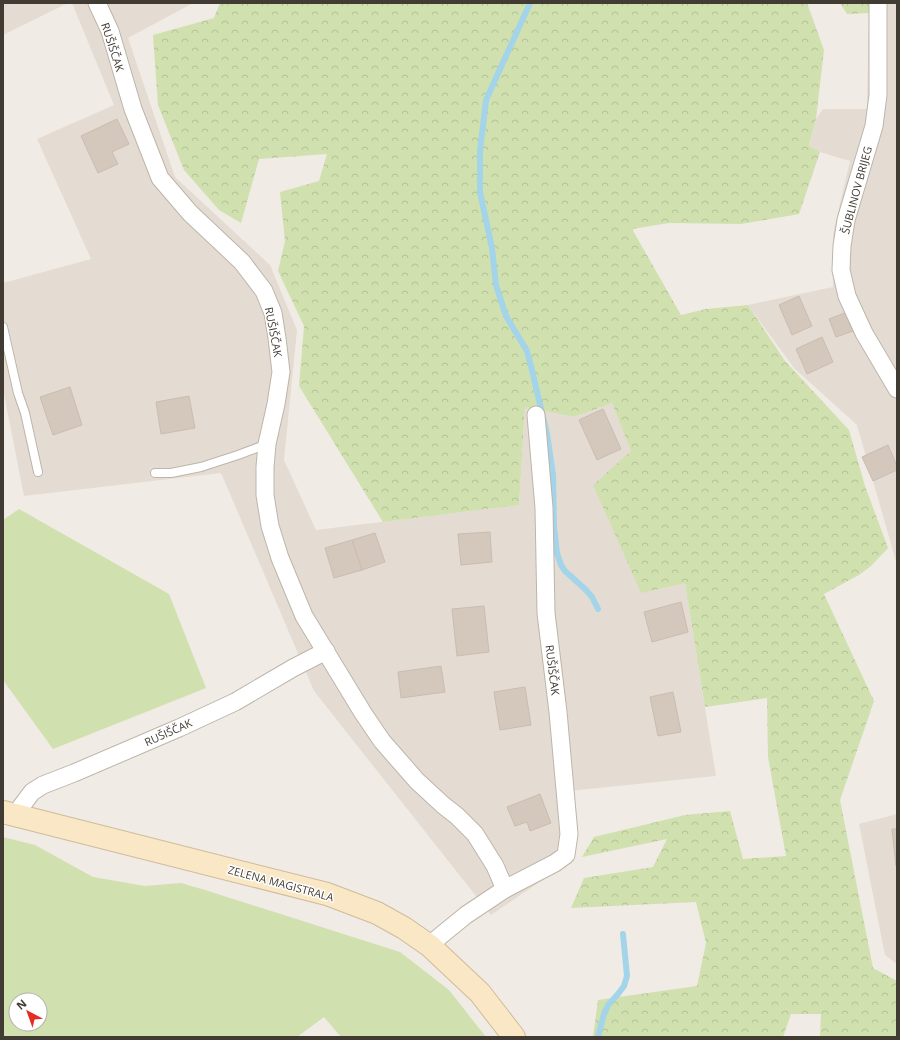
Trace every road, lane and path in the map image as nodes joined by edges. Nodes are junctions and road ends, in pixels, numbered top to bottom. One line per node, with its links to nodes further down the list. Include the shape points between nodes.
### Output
1 (97, 3): 6 (street, RUŠIŠČAK, via 110,31 133,109 160,178 190,213 242,262 264,291 273,313 281,372)
2 (878, 3): 4 (street, ŠUBLINOV BRIJEG, via 878,95 874,126 846,220 841,270 847,296 864,333)
3 (3, 327): 7 (lane)
4 (897, 389)
5 (536, 415): 11 (street, RUŠIŠČAK, via 544,508 546,613 569,834 566,855)
6 (267, 444): 8 (lane, via 201,467 171,473); 9 (street, RUŠIŠČAK, via 265,495 270,526 304,616)
7 (38, 472)
8 (155, 473)
9 (326, 651): 10 (street, RUŠIŠČAK, via 235,702 43,785 32,792 20,808); 11 (street, RUŠIŠČAK, via 382,741 417,781 475,834)
10 (9, 814): 12 (street, ZELENA MAGISTRALA, via 327,894 377,913)
11 (505, 888): 12 (street, RUŠIŠČAK, via 466,915)
12 (430, 946): 13 (street, ZELENA MAGISTRALA, via 480,993)
13 (514, 1037)

